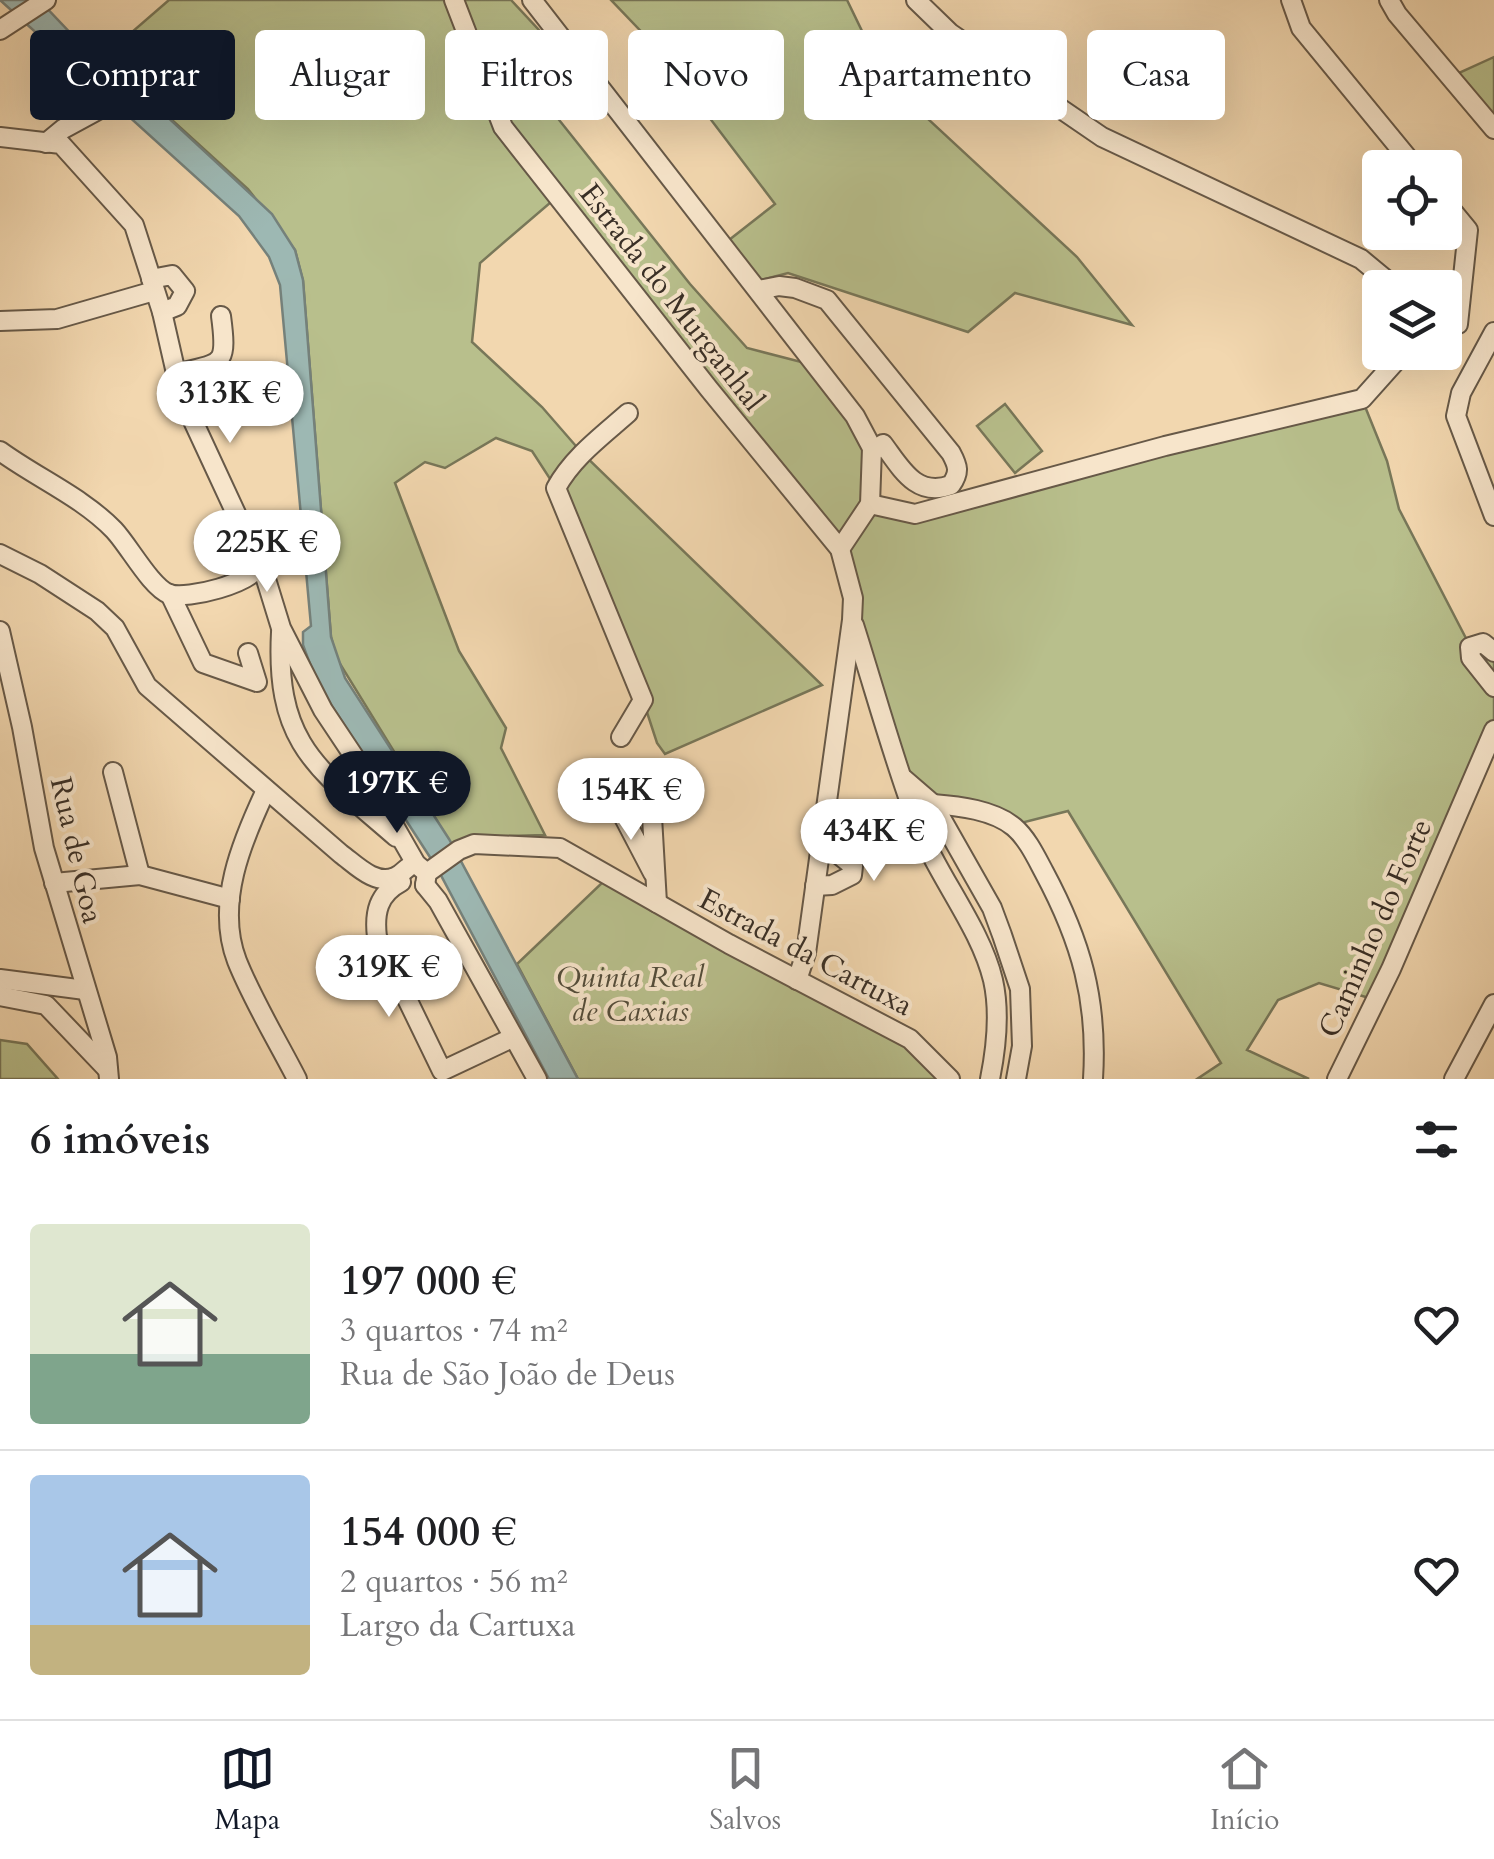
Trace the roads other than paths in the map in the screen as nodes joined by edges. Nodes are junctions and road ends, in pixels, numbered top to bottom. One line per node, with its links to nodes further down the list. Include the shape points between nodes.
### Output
1 (454, 0): 29 (street, Estrada do Murganhal, via 503,127)
2 (532, 0): 17 (street)
3 (916, 0): 14 (street, via 950,33 1102,137)
4 (1291, 0): 12 (street, via 1300,28)
5 (1389, 0): 9 (street)
6 (44, 1): 7 (street)
7 (0, 30)
8 (80, 120): 11 (street)
9 (1494, 129)
10 (0, 137): 11 (street)
11 (54, 143): 15 (street, via 134,225)
12 (1401, 150)
13 (1462, 223): 16 (street, via 1468,230)
14 (1374, 270)
15 (152, 285): 18 (street); 18 (street, via 172,275 185,290 177,306); 20 (street, via 57,319)
16 (1462, 286)
17 (759, 290): 26 (street, via 854,416); 26 (street, via 779,286 828,300 951,452 958,475 951,486 928,489 916,485 883,444)
18 (162, 312): 23 (street)
19 (222, 316): 23 (street, via 222,358)
20 (0, 321)
21 (1494, 332): 28 (street, via 1456,416)
22 (1388, 370): 27 (street, via 1362,398 915,514)
23 (176, 374): 31 (street)
24 (628, 413): 42 (street, via 582,453 556,488 643,700)
25 (0, 451): 33 (street, via 104,520)
26 (872, 452): 27 (street)
27 (870, 504): 29 (street)
28 (1494, 516)
29 (840, 549): 35 (street, Estrada do Murganhal)
30 (0, 554): 47 (street, via 97,611 148,686)
31 (259, 564): 32 (street, via 254,575); 34 (street)
32 (233, 583): 33 (street, via 188,596); 34 (street, via 253,590)
33 (170, 594): 38 (street, via 203,663 257,682)
34 (278, 620): 39 (street)
35 (852, 620): 45 (street); 55 (street)
36 (0, 631): 54 (street, Rua de Goa)
37 (1494, 652): 40 (street, via 1483,643 1470,647)
38 (248, 653)
39 (288, 660): 49 (street); 49 (street, via 286,712 297,735 320,768)
40 (1494, 687)
41 (1494, 730): 71 (street, Caminho do Forte, via 1392,969)
42 (621, 737)
43 (113, 772): 53 (street)
44 (638, 774): 52 (street, via 652,816)
45 (903, 779): 48 (street); 68 (street, via 917,824 992,980 996,1050)
46 (608, 786): 52 (street)
47 (266, 790): 51 (street, via 372,876 382,880); 56 (street, via 244,837)
48 (933, 804): 69 (street, via 992,908 1020,989); 70 (street, via 997,816 1014,827 1038,862 1066,916 1089,984)
49 (379, 812): 51 (street)
50 (833, 850): 55 (street, via 853,866 852,875)
51 (416, 871): 57 (street, Estrada da Cartuxa, via 474,844 560,848); 63 (street); 63 (street, via 380,900 376,926 380,947 442,1071)
52 (653, 873): 57 (street)
53 (140, 875): 54 (street); 56 (street)
54 (54, 883): 60 (street, Rua de Goa)
55 (815, 886): 59 (street)
56 (230, 899): 65 (street, via 236,959)
57 (656, 903): 59 (street, Estrada da Cartuxa)
58 (0, 979): 60 (street)
59 (804, 983): 67 (street, Estrada da Cartuxa, via 910,1038)
60 (85, 990): 64 (street, Rua de Goa)
61 (0, 996): 64 (street, via 46,1005)
62 (1494, 1004): 72 (street)
63 (512, 1038): 66 (street)
64 (109, 1075)
65 (297, 1079)
66 (538, 1079)
67 (950, 1079)
68 (990, 1079)
69 (1016, 1079)
70 (1093, 1079)
71 (1337, 1079)
72 (1454, 1079)

